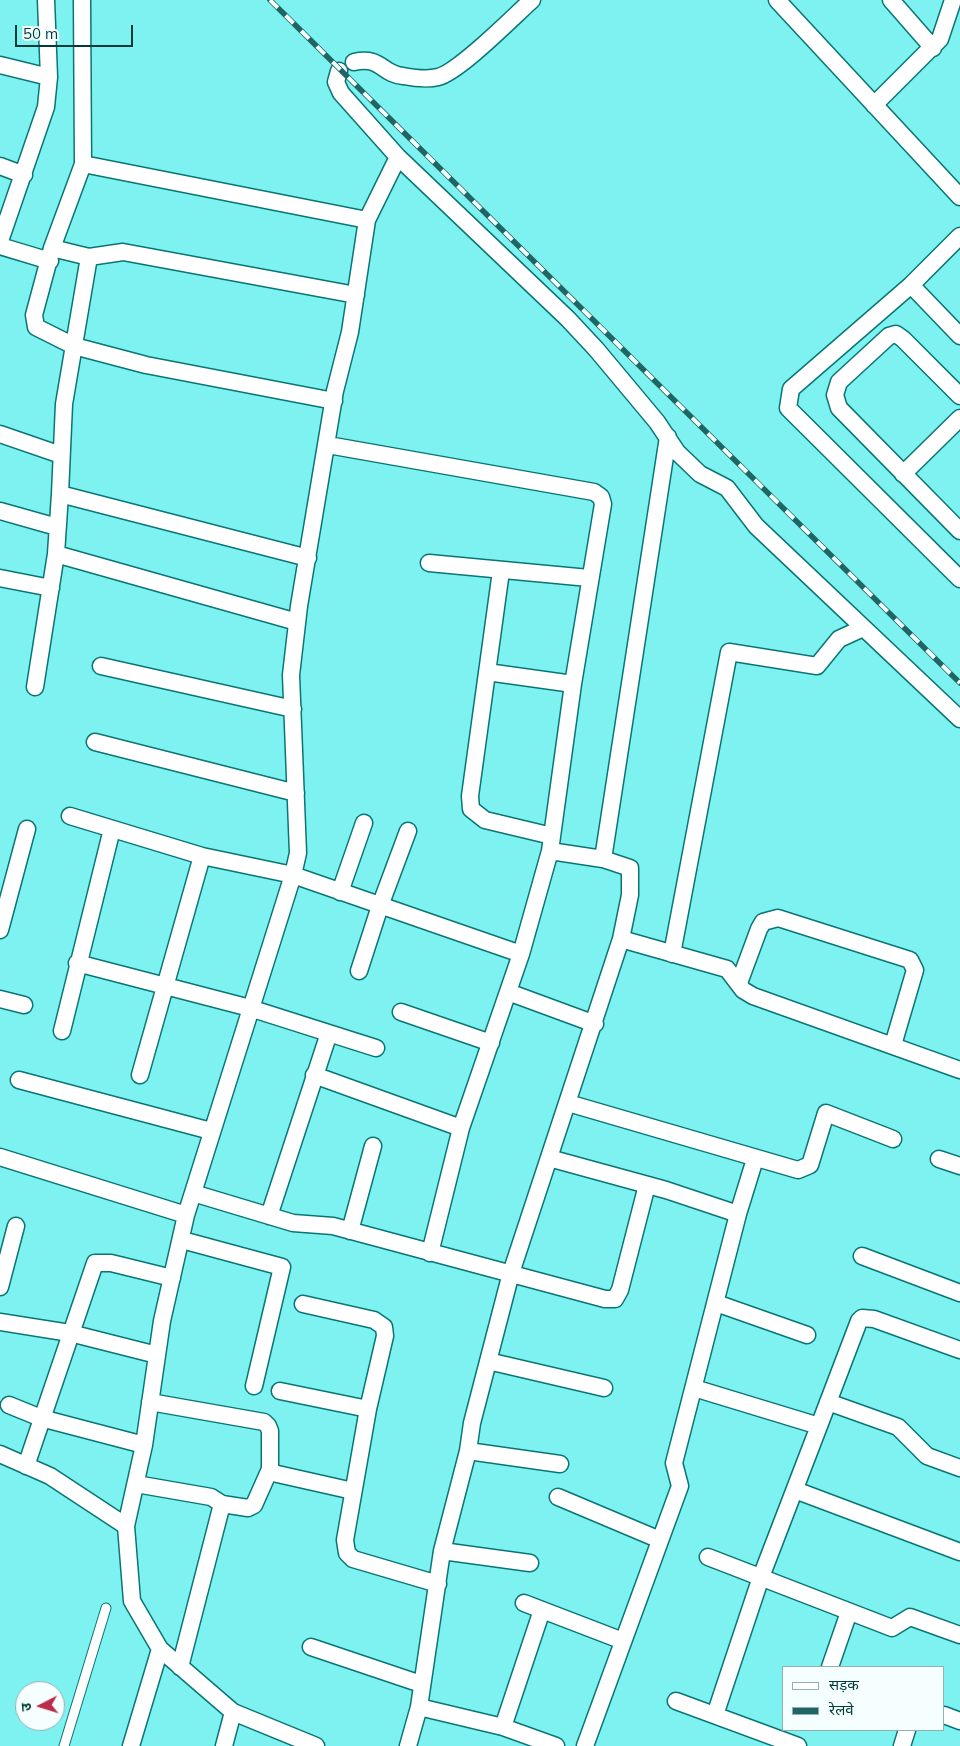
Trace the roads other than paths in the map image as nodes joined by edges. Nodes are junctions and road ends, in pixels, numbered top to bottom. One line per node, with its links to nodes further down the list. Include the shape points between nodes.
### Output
1 (46, 0): 11 (street)
2 (82, 0): 14 (street)
3 (532, 0): 8 (street, via 457,66 439,77 396,75 372,60)
4 (777, 0): 12 (street)
5 (891, 0): 7 (street)
6 (953, 0): 7 (street, via 940,39)
7 (933, 48): 12 (street)
8 (354, 62)
9 (0, 65): 11 (street)
10 (339, 71): 13 (street, via 336,82 341,93)
11 (49, 77): 16 (street, via 46,107)
12 (874, 105): 17 (street)
13 (398, 157): 18 (street); 32 (street, via 568,319)
14 (82, 164): 18 (street); 22 (street)
15 (0, 166): 16 (street)
16 (24, 175): 20 (street)
17 (960, 197)
18 (367, 220): 25 (street)
19 (960, 236): 24 (street)
20 (0, 241)
21 (0, 246): 22 (street)
22 (51, 254): 23 (street); 27 (street, via 34,315 36,327)
23 (89, 257): 25 (street, via 123,252); 27 (street)
24 (911, 285): 26 (street); 46 (street, via 791,389 788,408)
25 (356, 295): 29 (street)
26 (960, 336)
27 (74, 346): 29 (street, via 146,365); 34 (street, via 64,404)
28 (960, 396): 35 (street, via 896,334 889,336 839,382 834,395 839,408)
29 (334, 401): 33 (street)
30 (960, 418): 35 (street)
31 (0, 434): 34 (street)
32 (668, 436): 49 (street, via 677,452 700,474 727,488 756,526); 65 (street)
33 (328, 445): 41 (street); 45 (street, via 594,492 601,497 602,514)
34 (61, 455): 36 (street)
35 (903, 474): 39 (street)
36 (60, 494): 38 (street); 41 (street)
37 (0, 511): 38 (street)
38 (57, 527): 40 (street)
39 (960, 532)
40 (56, 554): 47 (street); 48 (street)
41 (308, 558): 48 (street)
42 (429, 563): 43 (street)
43 (502, 571): 45 (street); 51 (street)
44 (0, 578): 47 (street)
45 (589, 578): 52 (street)
46 (960, 579)
47 (51, 588): 53 (street)
48 (297, 622): 54 (street, via 291,675)
49 (864, 628): 55 (street); 73 (street, via 839,639 817,666 729,652)
50 (102, 666): 54 (street)
51 (487, 672): 52 (street); 63 (street, via 470,796 471,809 485,820)
52 (573, 684): 63 (street)
53 (35, 687)
54 (293, 709): 57 (street)
55 (960, 719)
56 (95, 742): 57 (street)
57 (296, 793): 66 (street, via 298,853)
58 (70, 816): 60 (street)
59 (364, 822): 67 (street)
60 (112, 828): 64 (street); 74 (street)
61 (27, 829): 68 (street)
62 (408, 830): 69 (street)
63 (551, 844): 65 (street); 72 (street)
64 (202, 856): 66 (street); 77 (street)
65 (603, 859): 71 (street, via 630,868 630,895)
66 (294, 875): 67 (street); 81 (street)
67 (340, 892): 69 (street)
68 (3, 899): 70 (street)
69 (380, 906): 72 (street); 75 (street)
70 (0, 930)
71 (621, 939): 73 (street); 83 (street)
72 (521, 954): 78 (street)
73 (672, 954): 76 (street, via 727,969)
74 (77, 963): 77 (street); 84 (street)
75 (359, 971)
76 (739, 983): 87 (street, via 753,996); 87 (street, via 763,922 778,918 910,960 914,970)
77 (165, 986): 81 (street); 90 (street)
78 (508, 992): 83 (street); 86 (street)
79 (0, 999): 80 (street)
80 (24, 1005)
81 (250, 1008): 85 (street); 95 (street)
82 (400, 1012): 86 (street)
83 (595, 1024): 93 (street)
84 (62, 1031)
85 (329, 1033): 88 (street); 91 (street)
86 (491, 1042): 94 (street)
87 (894, 1045): 89 (street)
88 (376, 1048)
89 (960, 1070)
90 (140, 1075)
91 (314, 1075): 94 (street); 107 (street)
92 (19, 1080): 95 (street)
93 (568, 1103): 99 (street); 100 (street)
94 (461, 1128): 111 (street)
95 (211, 1131): 104 (street)
96 (893, 1139): 100 (street, via 826,1114 810,1165 798,1170)
97 (373, 1146): 109 (street)
98 (0, 1157): 106 (street)
99 (549, 1158): 103 (street); 113 (street)
100 (755, 1159): 105 (street)
101 (939, 1159): 102 (street)
102 (960, 1166)
103 (647, 1185): 105 (street); 113 (street, via 615,1299)
104 (193, 1193): 106 (street); 107 (street)
105 (738, 1214): 117 (street)
106 (186, 1215): 110 (street)
107 (269, 1216): 109 (street, via 293,1223 333,1226)
108 (16, 1226): 115 (street)
109 (350, 1231): 111 (street)
110 (182, 1240): 114 (street); 125 (street, via 282,1267)
111 (430, 1253): 113 (street)
112 (862, 1256): 116 (street)
113 (511, 1273): 124 (street)
114 (172, 1278): 120 (street, via 111,1263 95,1263); 123 (street)
115 (0, 1287)
116 (960, 1294)
117 (716, 1303): 121 (street); 127 (street)
118 (303, 1304): 132 (street, via 374,1320 384,1327 385,1336)
119 (0, 1322): 120 (street)
120 (70, 1333): 123 (street); 133 (street)
121 (808, 1336)
122 (960, 1350): 130 (street, via 874,1319 862,1318)
123 (156, 1355): 129 (street)
124 (488, 1361): 126 (street); 136 (street)
125 (254, 1386)
126 (604, 1388)
127 (694, 1388): 134 (street); 148 (street, via 674,1463 680,1486)
128 (280, 1391): 132 (street)
129 (150, 1402): 135 (street); 141 (street, via 264,1422 270,1431)
130 (828, 1402): 134 (street); 140 (street, via 898,1427 927,1456)
131 (9, 1405): 133 (street)
132 (368, 1409): 144 (street)
133 (41, 1418): 135 (street); 139 (street)
134 (819, 1426): 143 (street)
135 (144, 1445): 142 (street)
136 (468, 1451): 138 (street); 149 (street)
137 (0, 1454): 139 (street)
138 (560, 1464)
139 (26, 1466): 147 (street, via 50,1476)
140 (960, 1468)
141 (270, 1469): 144 (street, via 279,1476); 146 (street, via 254,1505 248,1508)
142 (136, 1484): 146 (street, via 211,1497); 147 (street)
143 (795, 1490): 150 (street); 153 (street)
144 (353, 1492): 154 (street, via 345,1540 347,1553 353,1559)
145 (558, 1497): 148 (street)
146 (222, 1504): 164 (street)
147 (126, 1526): 162 (street, via 132,1601)
148 (660, 1540): 160 (street)
149 (442, 1552): 152 (street); 154 (street)
150 (960, 1552)
151 (708, 1557): 153 (street)
152 (530, 1563)
153 (761, 1577): 158 (street); 169 (street)
154 (438, 1584): 165 (street)
155 (524, 1603): 157 (street)
156 (106, 1608): 176 (lane)
157 (542, 1610): 160 (street); 172 (street)
158 (849, 1612): 159 (street, via 892,1628 910,1616); 163 (street)
159 (960, 1635)
160 (623, 1641): 181 (street)
161 (311, 1647): 165 (street)
162 (160, 1650): 164 (street); 177 (street)
163 (830, 1666)
164 (180, 1667): 168 (street)
165 (421, 1684): 167 (street)
166 (676, 1701): 169 (street)
167 (419, 1707): 172 (street); 179 (street)
168 (233, 1712): 175 (street); 178 (street)
169 (715, 1715): 174 (street)
170 (945, 1715): 171 (street)
171 (960, 1721)
172 (503, 1727): 180 (street)
173 (908, 1731): 183 (street)
174 (763, 1740): 182 (street)
175 (311, 1745)
176 (64, 1746)
177 (131, 1746)
178 (224, 1746)
179 (408, 1746)
180 (556, 1746)
181 (585, 1746)
182 (798, 1746)
183 (902, 1746)

